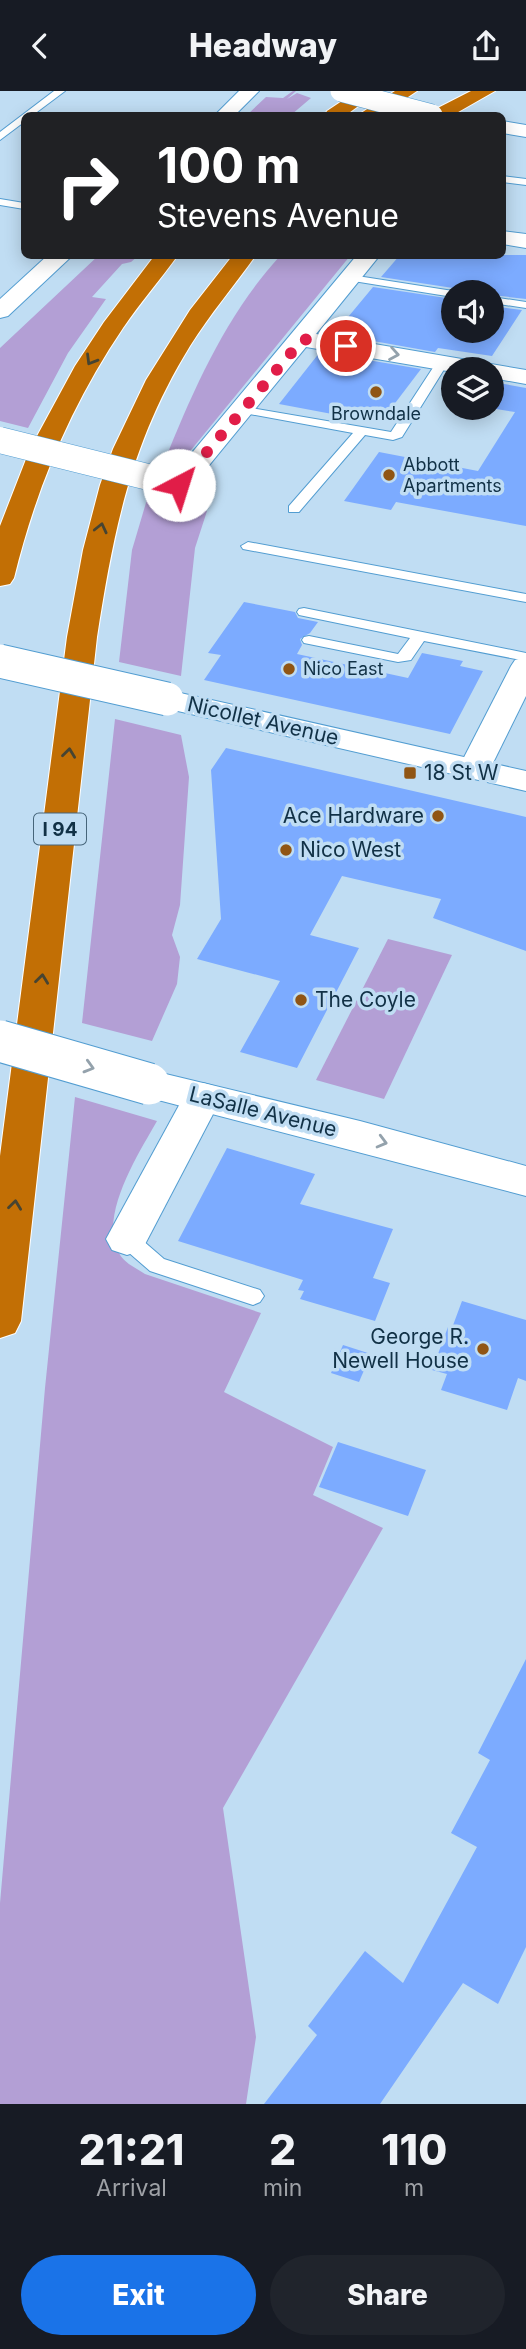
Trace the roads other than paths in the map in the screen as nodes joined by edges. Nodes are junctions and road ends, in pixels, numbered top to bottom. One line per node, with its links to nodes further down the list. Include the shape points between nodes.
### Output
1 (60, 91): 9 (lane)
2 (230, 91): 10 (street)
3 (250, 91): 11 (street)
4 (370, 91): 12 (highway)
5 (408, 91): 13 (highway)
6 (447, 91): 14 (highway)
7 (486, 91): 16 (highway)
8 (332, 93): 15 (street, bridge)
9 (33, 112)
10 (207, 112)
11 (227, 112)
12 (338, 112)
13 (373, 112)
14 (412, 112)
15 (418, 112)
16 (445, 112)
17 (21, 121): 20 (lane)
18 (506, 128): 19 (street)
19 (526, 131)
20 (0, 137)
21 (506, 180): 22 (lane)
22 (526, 182)
23 (0, 202): 24 (lane)
24 (21, 206)
25 (506, 238): 26 (street)
26 (526, 241)
27 (58, 259): 38 (street)
28 (157, 259): 36 (highway)
29 (164, 259): 36 (highway)
30 (241, 259): 40 (highway, I 94)
31 (253, 259): 40 (highway)
32 (366, 259): 33 (street)
33 (351, 278): 34 (lane); 39 (street)
34 (441, 292)
35 (504, 302): 37 (lane)
36 (129, 303): 50 (highway, one-way to 50, via 91,359 33,473)
37 (526, 305)
38 (0, 311)
39 (303, 339): 41 (street, one-way to 41); 45 (street)
40 (176, 352): 65 (highway, I 94, one-way to 40, via 82,637 97,549 121,461 146,403)
41 (441, 363)
42 (441, 365): 46 (lane, via 397,434)
43 (504, 373): 44 (street)
44 (526, 377)
45 (244, 409): 46 (lane); 47 (street, bridge, via 174,484)
46 (361, 431): 48 (lane)
47 (0, 440)
48 (294, 509)
49 (248, 546): 51 (lane)
50 (0, 578)
51 (526, 598)
52 (304, 612): 53 (lane)
53 (419, 636): 54 (lane, via 403,658); 55 (lane)
54 (309, 640)
55 (526, 657)
56 (0, 661): 58 (street, Nicollet Avenue, bridge)
57 (526, 666): 58 (street)
58 (474, 769): 59 (street, Nicollet Avenue)
59 (526, 781)
60 (0, 1041): 61 (street, LaSalle Avenue, one-way to 61, bridge)
61 (203, 1097): 62 (street, LaSalle Avenue, one-way to 62); 63 (street)
62 (526, 1181)
63 (127, 1239): 64 (lane, via 157,1265)
64 (253, 1296)
65 (0, 1321)

